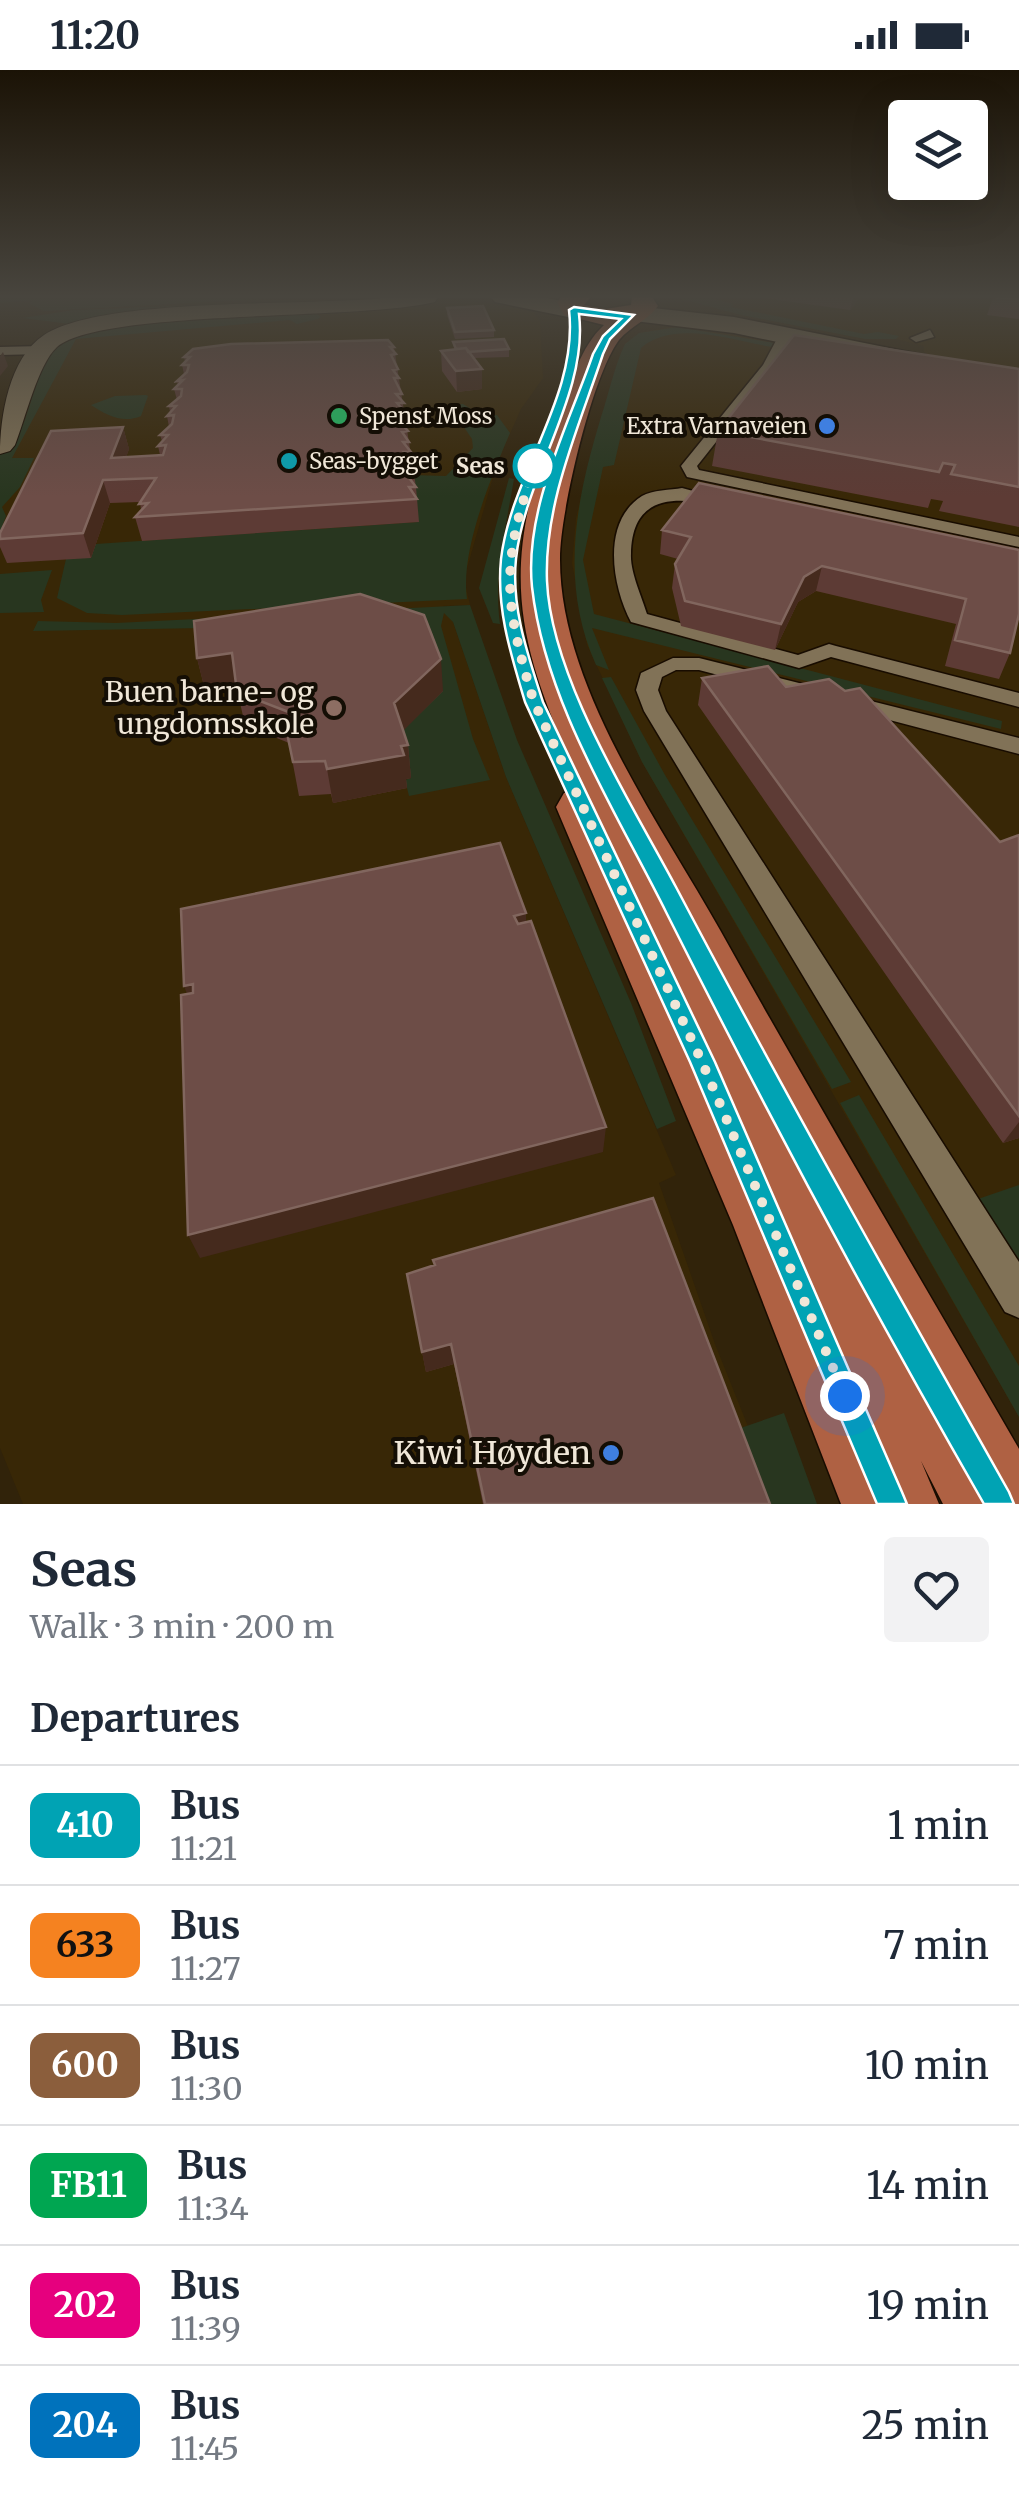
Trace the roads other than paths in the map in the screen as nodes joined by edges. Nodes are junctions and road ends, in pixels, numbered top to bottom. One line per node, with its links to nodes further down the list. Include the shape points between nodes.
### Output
1 (36, 364): 9 (street)
2 (570, 364): 15 (main road, via 509,558 515,641 534,702 702,1062)
3 (594, 364): 16 (main road, via 542,532 540,584 553,652 586,734 787,1124)
4 (770, 364): 11 (lane, via 689,466 693,474)
5 (924, 364): 8 (street)
6 (964, 364): 7 (street)
7 (1019, 374)
8 (1019, 383)
9 (3, 435)
10 (740, 506): 12 (lane, via 682,493 650,499 631,518 621,555 638,618 799,662 829,650)
11 (1019, 542)
12 (1019, 700)
13 (1019, 746): 14 (lane, via 699,664 652,673 647,690)
14 (1019, 1298)
15 (890, 1504)
16 (996, 1504)

